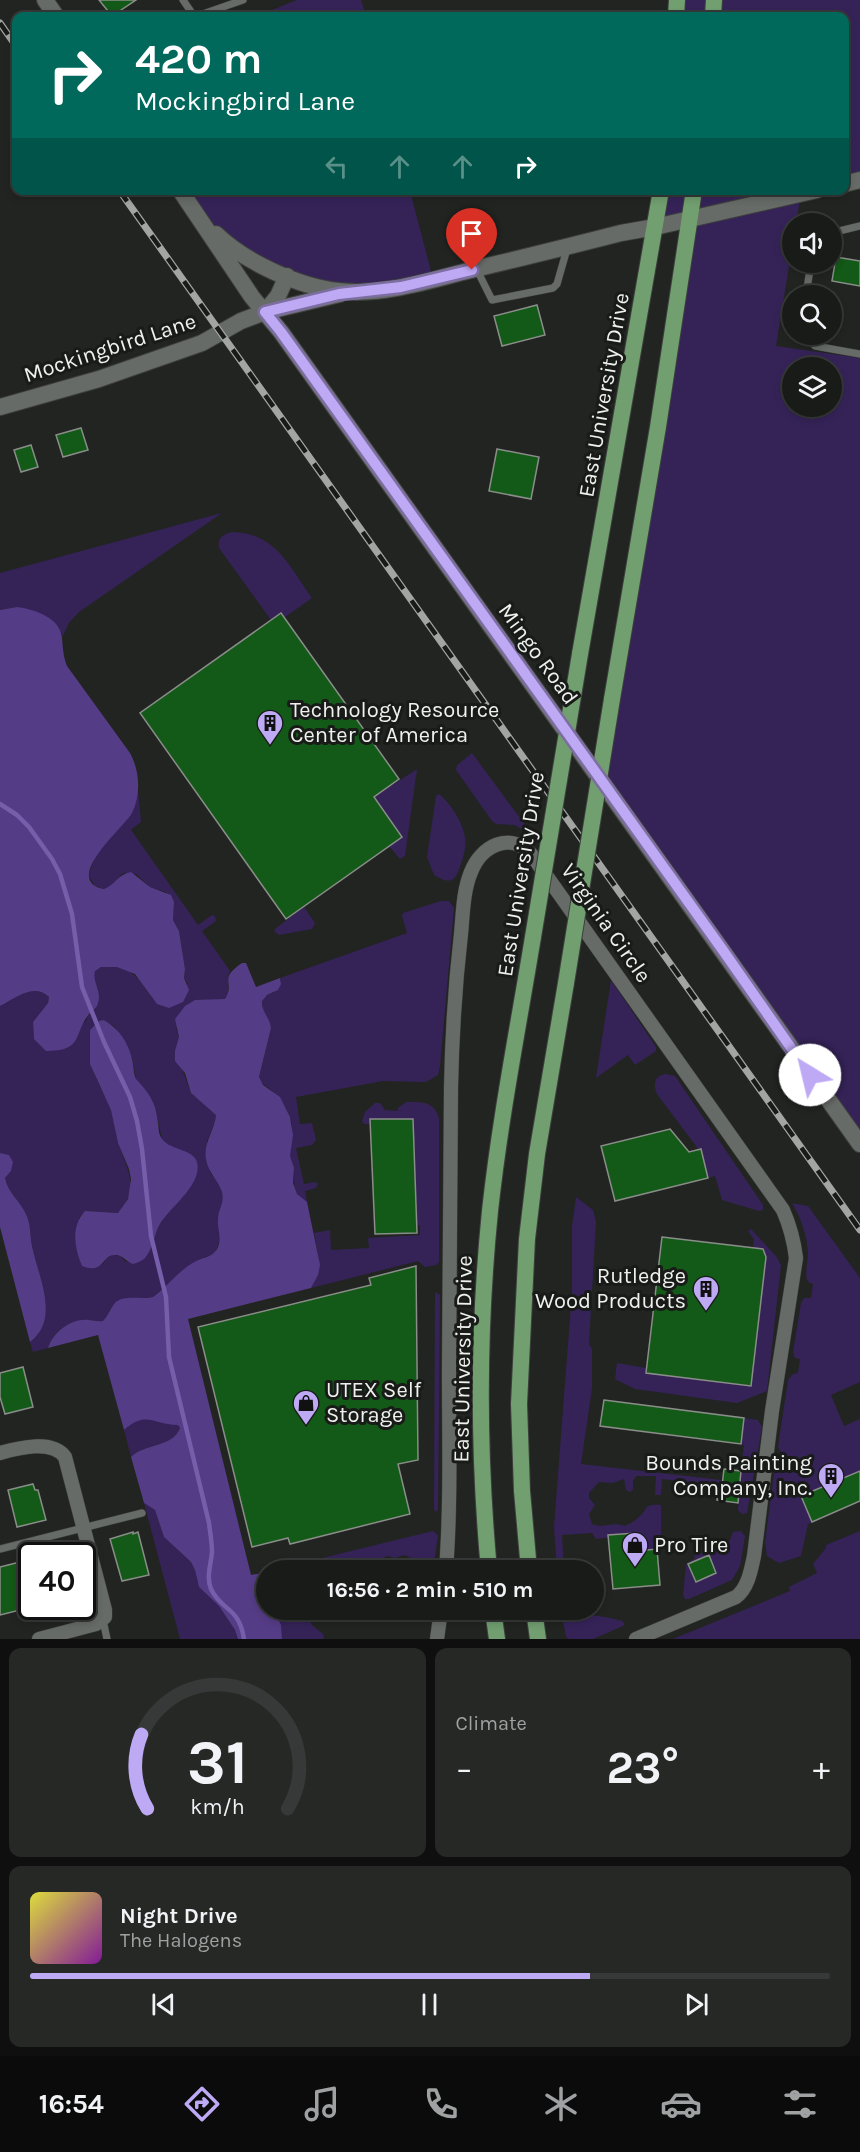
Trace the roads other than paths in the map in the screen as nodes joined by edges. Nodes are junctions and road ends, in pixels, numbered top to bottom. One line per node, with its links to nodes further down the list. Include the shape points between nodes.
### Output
1 (243, 0): 2 (lane)
2 (207, 12)
3 (183, 195): 7 (street, Mingo Road)
4 (660, 195): 10 (main road, East University Drive)
5 (693, 195): 8 (main road)
6 (795, 195): 8 (street)
7 (191, 207): 14 (street, via 231,247); 16 (street, Mingo Road)
8 (690, 219): 10 (street); 27 (main road, bridge, via 537,1154 527,1239 519,1404)
9 (860, 226): 11 (lane)
10 (655, 227): 12 (street); 26 (main road, East University Drive, bridge, via 496,1163 482,1358)
11 (842, 230)
12 (567, 247): 13 (street); 13 (lane, via 553,288 492,300)
13 (476, 269): 15 (street, via 401,287)
14 (287, 276): 15 (street, via 329,290); 16 (street)
15 (361, 291): 16 (street, Mockingbird Lane)
16 (265, 312): 19 (street, Mockingbird Lane, via 161,358); 20 (street, Mingo Road)
17 (814, 345): 18 (lane)
18 (860, 354)
19 (0, 407)
20 (860, 1144)
21 (0, 1453): 23 (street, via 33,1445 65,1457)
22 (142, 1513): 23 (lane)
23 (84, 1528): 24 (lane); 28 (street, via 105,1610)
24 (0, 1549)
25 (446, 1560): 37 (street, Virginia Circle, via 455,988 470,873 489,848 513,842 531,854 783,1210 795,1248 754,1556 744,1589 736,1597)
26 (488, 1560)
27 (528, 1560)
28 (103, 1620): 32 (street); 33 (lane)
29 (440, 1620): 34 (street)
30 (494, 1620): 35 (main road)
31 (535, 1620): 36 (main road)
32 (39, 1639)
33 (107, 1639)
34 (437, 1639)
35 (497, 1639)
36 (538, 1639)
37 (636, 1639)

